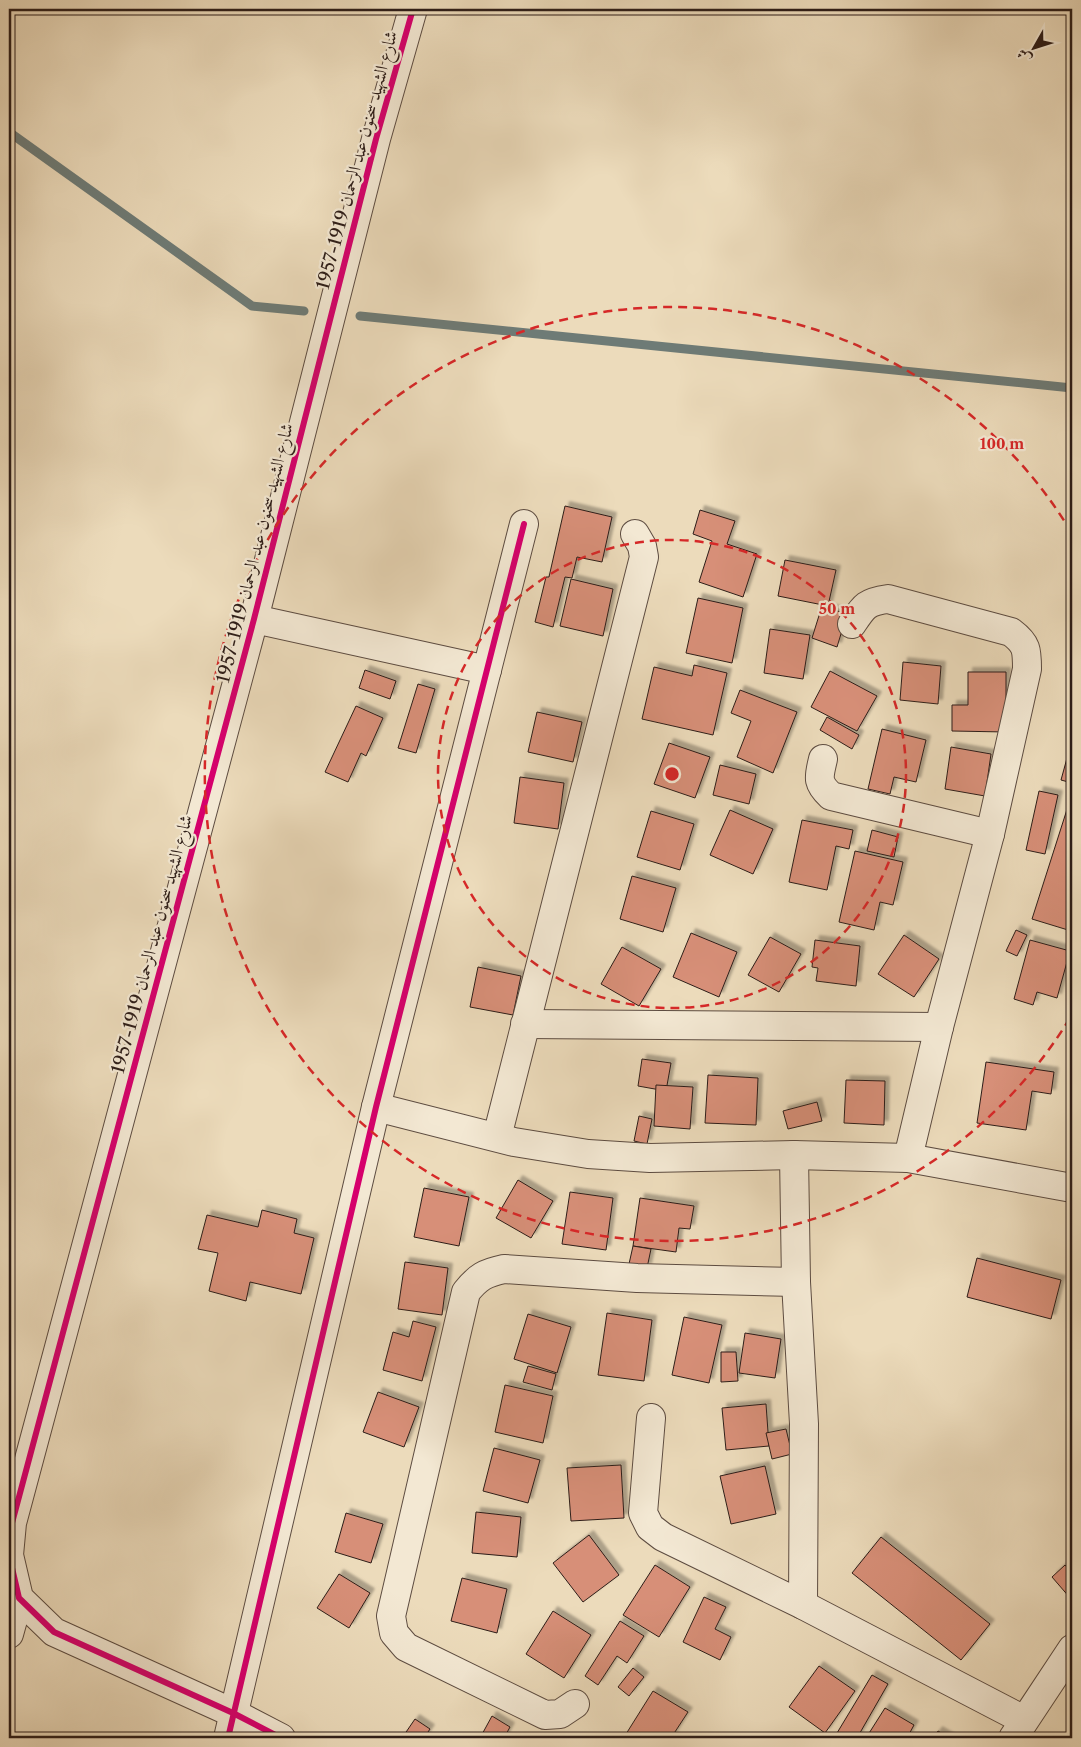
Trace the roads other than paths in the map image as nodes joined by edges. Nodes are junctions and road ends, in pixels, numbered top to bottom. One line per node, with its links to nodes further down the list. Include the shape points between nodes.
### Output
1 (413, 9): 4 (street, شارع الشهيد سحنون عبد الرحمان 1919-1957, via 376,139)
2 (524, 524): 6 (street)
3 (635, 534): 9 (street, via 644,557)
4 (254, 619): 6 (street); 18 (street, شارع الشهيد سحنون عبد الرحمان 1919-1957, via 12,1522 9,1555)
5 (852, 624): 8 (street, via 872,601 888,599 1011,632 1022,641 1028,670)
6 (487, 670): 11 (street)
7 (823, 759): 8 (street, via 819,777 822,788 831,796)
8 (990, 834): 10 (street)
9 (525, 1024): 10 (street); 12 (street)
10 (939, 1027): 14 (street)
11 (376, 1107): 12 (street); 23 (street)
12 (497, 1137): 13 (street, via 588,1154 650,1158)
13 (794, 1155): 14 (street); 16 (street)
14 (908, 1158): 15 (street)
15 (1072, 1188)
16 (796, 1282): 19 (street, via 804,1424); 22 (street, via 637,1278 504,1269 487,1273 466,1292 391,1616 394,1633 406,1647 545,1714 560,1714)
17 (651, 1418): 19 (street, via 643,1513 650,1527 663,1538)
18 (19, 1598): 20 (street); 23 (street, via 54,1632)
19 (803, 1605): 24 (street)
20 (9, 1634)
21 (1072, 1648): 24 (street)
22 (575, 1704)
23 (230, 1725): 25 (street)
24 (1018, 1729)
25 (280, 1738)

